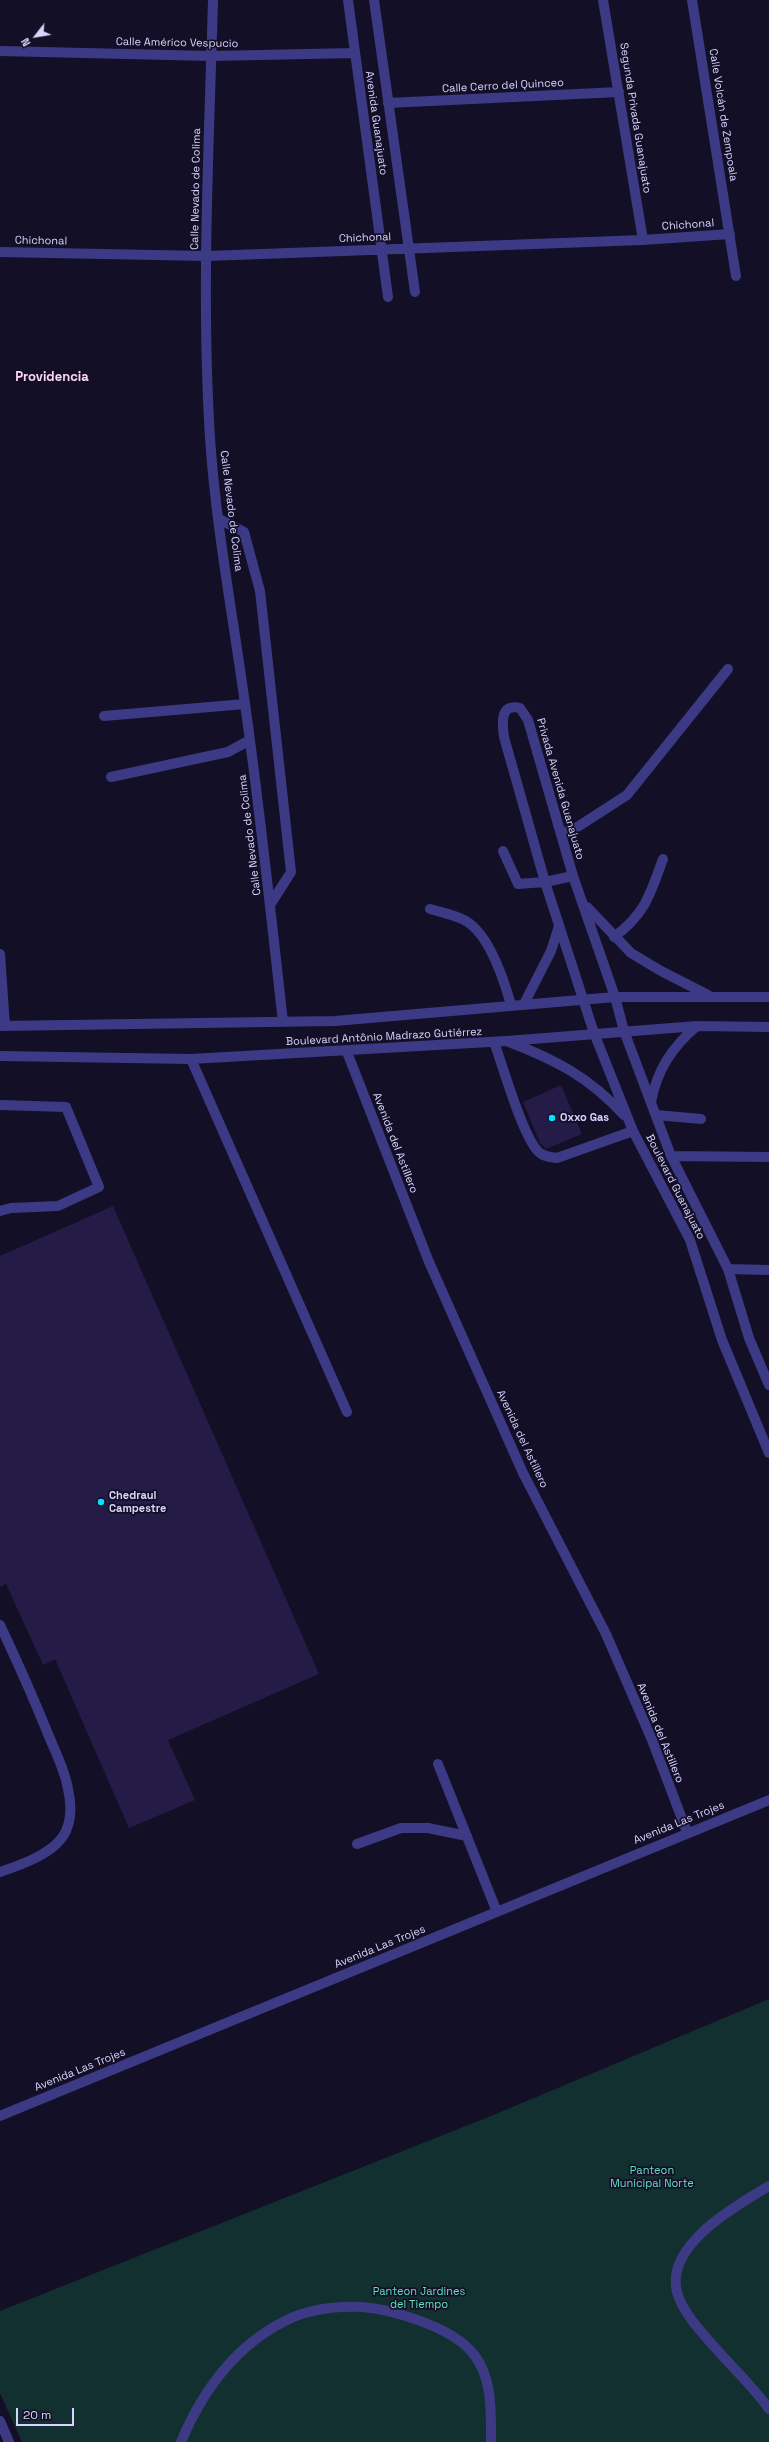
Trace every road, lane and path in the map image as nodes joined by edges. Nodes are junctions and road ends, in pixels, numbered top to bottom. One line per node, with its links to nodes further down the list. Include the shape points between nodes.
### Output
1 (213, 0): 8 (street, Calle Nevado de Colima)
2 (348, 0): 7 (street, Avenida Guanajuato)
3 (374, 0): 10 (street, Avenida Guanajuato)
4 (603, 0): 9 (street, Segunda Privada Guanajuato)
5 (692, 0): 11 (street, Calle Volcán de Zempoala)
6 (0, 51): 8 (street, Calle Américo Vespucio)
7 (354, 53): 8 (street, Calle Américo Vespucio); 14 (street, Avenida Guanajuato)
8 (211, 56): 16 (street, Calle Nevado de Colima)
9 (619, 92): 10 (street, Calle Cerro del Quinceo); 12 (street, Segunda Privada Guanajuato)
10 (388, 103): 13 (street, Avenida Guanajuato)
11 (730, 234): 12 (street, Chichonal); 17 (street, Calle Volcán de Zempoala)
12 (643, 240): 13 (street, Chichonal)
13 (410, 249): 14 (street, Chichonal); 18 (street)
14 (383, 250): 16 (street, Chichonal); 19 (street)
15 (0, 252): 16 (street, Chichonal)
16 (207, 256): 20 (street, Calle Nevado de Colima, via 210,439)
17 (736, 276)
18 (415, 292)
19 (388, 297)
20 (219, 519): 22 (street, Calle Nevado de Colima); 32 (street, via 244,532 260,592 291,872)
21 (728, 669): 26 (street, via 627,795 579,826)
22 (245, 704): 23 (street); 24 (street, Calle Nevado de Colima)
23 (104, 716)
24 (250, 740): 25 (street, via 228,752); 32 (street, Calle Nevado de Colima)
25 (111, 777)
26 (561, 834): 29 (street, Privada Avenida Guanajuato); 30 (street, Privada Avenida Guanajuato, via 528,720 520,708 510,708 502,717 504,737)
27 (503, 851): 30 (street, via 518,884)
28 (663, 858): 35 (street, via 646,903 632,924)
29 (573, 876): 30 (street); 31 (street, Privada Avenida Guanajuato)
30 (545, 882): 34 (street, Privada Avenida Guanajuato)
31 (583, 903): 35 (street); 38 (street, Privada Avenida Guanajuato)
32 (270, 905): 43 (street, Calle Nevado de Colima)
33 (430, 909): 42 (street, via 463,919 479,932 503,976)
34 (559, 924): 40 (street, Privada Avenida Guanajuato); 41 (street, via 551,951)
35 (614, 937): 37 (street, via 644,962)
36 (0, 954): 44 (street)
37 (710, 996): 38 (street, Boulevard Antônio Madrazo Gutiérrez); 39 (street, Boulevard Antônio Madrazo Gutiérrez)
38 (615, 997): 40 (street, Boulevard Antônio Madrazo Gutiérrez); 47 (street, Boulevard Guanajuato)
39 (769, 997)
40 (584, 1000): 41 (street, Boulevard Antônio Madrazo Gutiérrez); 48 (street, Boulevard Guanajuato)
41 (524, 1004): 42 (street, Boulevard Antônio Madrazo Gutiérrez)
42 (511, 1005): 43 (street, Boulevard Antônio Madrazo Gutiérrez, via 335,1021)
43 (283, 1022): 44 (street, Boulevard Antônio Madrazo Gutiérrez)
44 (2, 1026)
45 (697, 1026): 46 (street, Boulevard Antônio Madrazo Gutiérrez); 47 (street, Boulevard Antônio Madrazo Gutiérrez); 54 (street, via 666,1058 654,1085)
46 (769, 1026)
47 (624, 1031): 48 (street, Boulevard Antônio Madrazo Gutiérrez); 54 (street, Boulevard Guanajuato)
48 (594, 1033): 50 (street, Boulevard Antônio Madrazo Gutiérrez); 58 (street, Boulevard Guanajuato)
49 (494, 1042): 50 (street, Boulevard Antônio Madrazo Gutiérrez); 51 (street, Boulevard Antônio Madrazo Gutiérrez); 59 (street, via 531,1142 539,1153 546,1157 558,1158)
50 (507, 1042): 58 (street, via 577,1073 595,1086)
51 (347, 1052): 53 (street, Boulevard Antônio Madrazo Gutiérrez); 71 (street, Avenida del Astillero, via 429,1262 523,1473 606,1634)
52 (0, 1056): 53 (street, Boulevard Antônio Madrazo Gutiérrez)
53 (191, 1059): 66 (street)
54 (651, 1102): 56 (street, Boulevard Guanajuato)
55 (0, 1105): 62 (street, via 66,1107 99,1187 58,1206 11,1208)
56 (656, 1115): 57 (street); 60 (street, Boulevard Guanajuato)
57 (701, 1119)
58 (628, 1120): 59 (street, Boulevard Guanajuato)
59 (633, 1131): 67 (street, Boulevard Guanajuato, via 690,1240 722,1340)
60 (670, 1156): 61 (street); 63 (street, Boulevard Guanajuato)
61 (769, 1157)
62 (0, 1211)
63 (728, 1269): 64 (street); 65 (street, Boulevard Guanajuato, via 749,1338)
64 (769, 1270)
65 (769, 1385)
66 (347, 1412)
67 (769, 1453)
68 (0, 1625): 74 (street, via 68,1787 70,1817 66,1832 55,1844 20,1866)
69 (438, 1764): 72 (street)
70 (769, 1800): 71 (street, Avenida Las Trojes)
71 (688, 1832): 75 (street, Avenida Las Trojes)
72 (467, 1836): 73 (street, via 428,1828 401,1828); 75 (street)
73 (357, 1844)
74 (0, 1872)
75 (496, 1912): 76 (street, Avenida Las Trojes)
76 (0, 2116)
77 (769, 2186): 78 (street, via 716,2218 694,2240 683,2258 676,2290 691,2319 718,2352 758,2393)
78 (769, 2409)
79 (0, 2421): 80 (street)
80 (9, 2442)
81 (181, 2442): 82 (street, via 209,2387 236,2356 264,2333 304,2312 362,2307 434,2326 470,2350 487,2383 491,2408)
82 (491, 2442)

